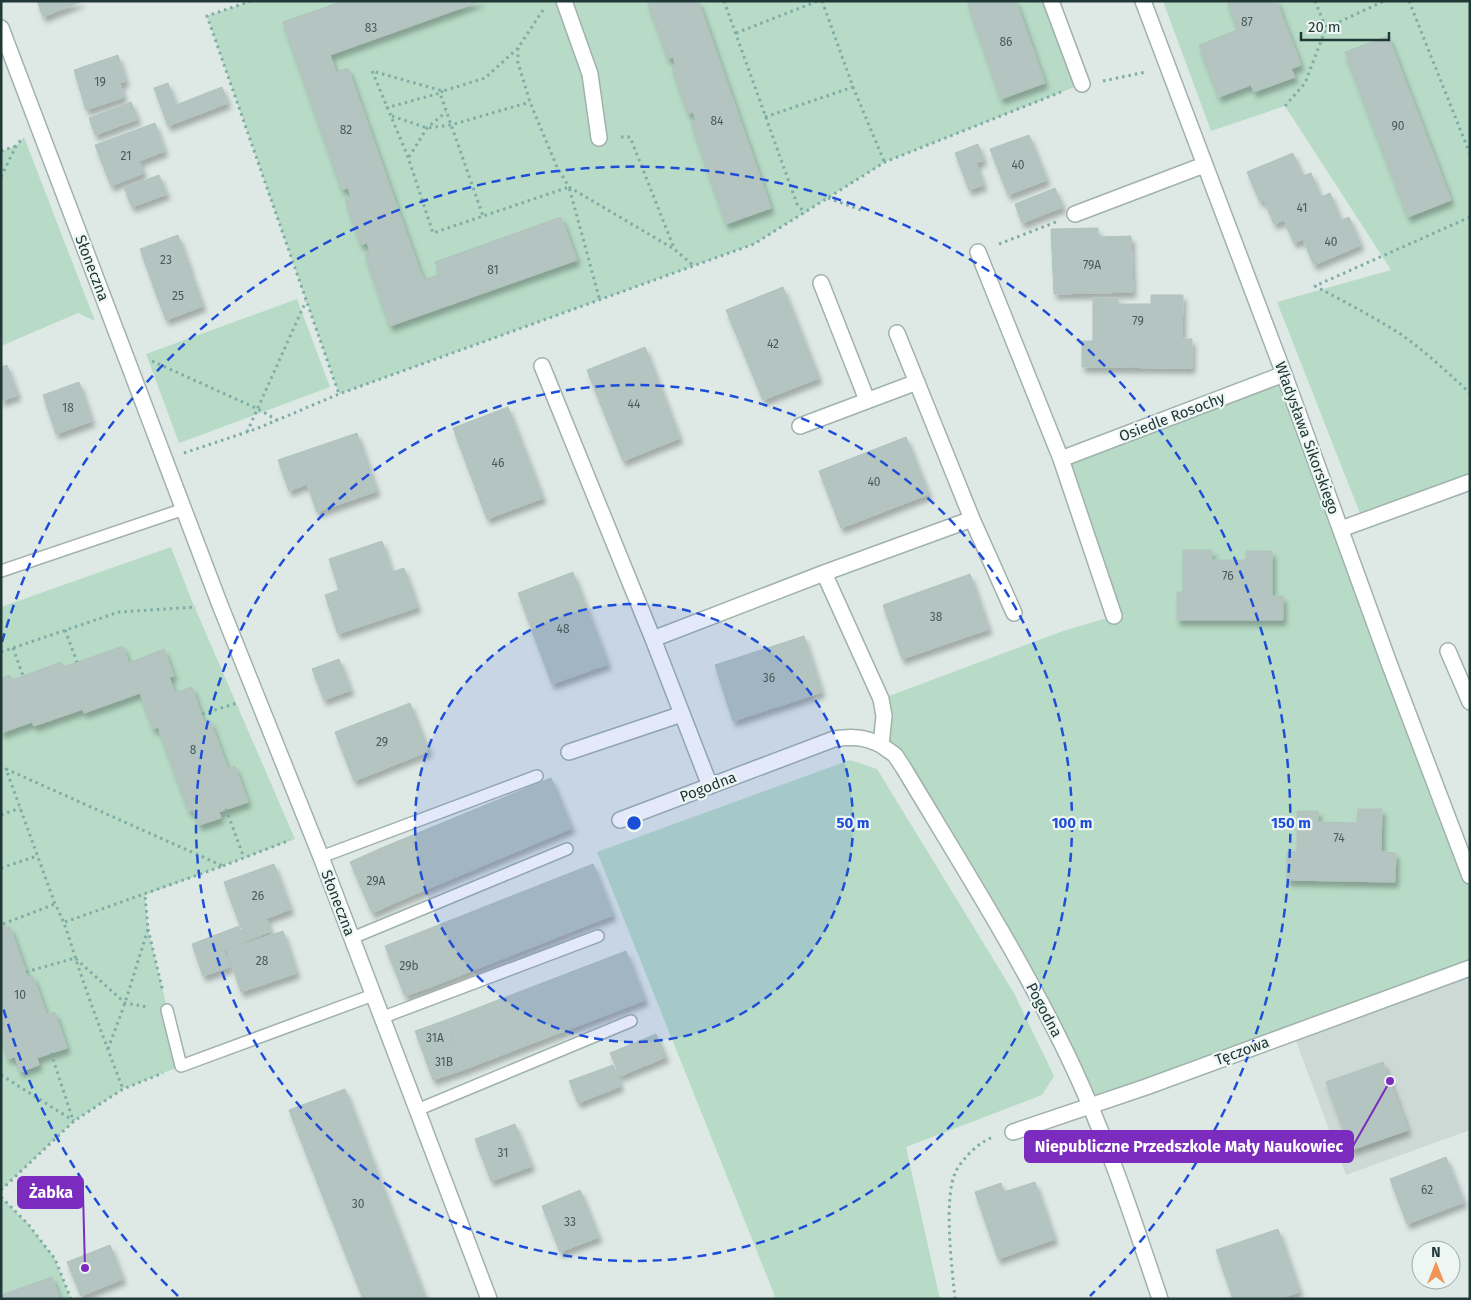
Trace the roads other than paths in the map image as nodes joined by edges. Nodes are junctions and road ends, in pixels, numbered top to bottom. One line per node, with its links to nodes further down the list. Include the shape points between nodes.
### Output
1 (564, 1): 6 (street, via 590,74)
2 (1051, 1): 5 (street)
3 (1143, 1): 7 (street, Władysława Sikorskiego)
4 (1, 28): 19 (street, Słoneczna)
5 (1082, 84)
6 (599, 138)
7 (1204, 165): 8 (street); 13 (street, Władysława Sikorskiego)
8 (1075, 214)
9 (978, 252): 17 (street)
10 (822, 284): 15 (street)
11 (897, 333): 14 (street)
12 (542, 366): 26 (street)
13 (1284, 374): 17 (street, Osiedle Rosochy); 21 (street, Władysława Sikorskiego)
14 (917, 382): 15 (street); 20 (street)
15 (867, 400): 16 (street)
16 (800, 426)
17 (1061, 459): 25 (street)
18 (1470, 482): 21 (street)
19 (184, 509): 22 (lane); 37 (street, Słoneczna)
20 (972, 519): 23 (street); 24 (street)
21 (1341, 529): 36 (street, Władysława Sikorskiego)
22 (1, 571)
23 (824, 573): 26 (street); 30 (street, via 881,699 884,716)
24 (1014, 613)
25 (1114, 616)
26 (653, 639): 29 (street)
27 (1448, 651): 28 (street)
28 (1470, 702)
29 (682, 714): 31 (street); 33 (street)
30 (882, 744): 33 (street, Pogodna, via 851,736 834,739); 46 (street, Pogodna, via 903,767 964,868 1061,1041)
31 (569, 752)
32 (537, 776): 37 (lane)
33 (710, 786): 34 (street, Pogodna)
34 (620, 820)
35 (566, 849): 40 (lane)
36 (1465, 849): 38 (street, Władysława Sikorskiego)
37 (321, 857): 40 (street, Słoneczna)
38 (1470, 876)
39 (598, 936): 44 (lane)
40 (352, 938): 42 (street, Słoneczna)
41 (1470, 968): 46 (street, Tęczowa)
42 (373, 995): 43 (lane, via 181,1066); 44 (street, Słoneczna)
43 (167, 1010)
44 (381, 1018): 47 (street, Słoneczna)
45 (631, 1021): 47 (lane)
46 (1091, 1107): 48 (street, Tęczowa); 50 (street, Pogodna)
47 (417, 1110): 49 (street, Słoneczna)
48 (1013, 1132)
49 (489, 1299)
50 (1160, 1299)

